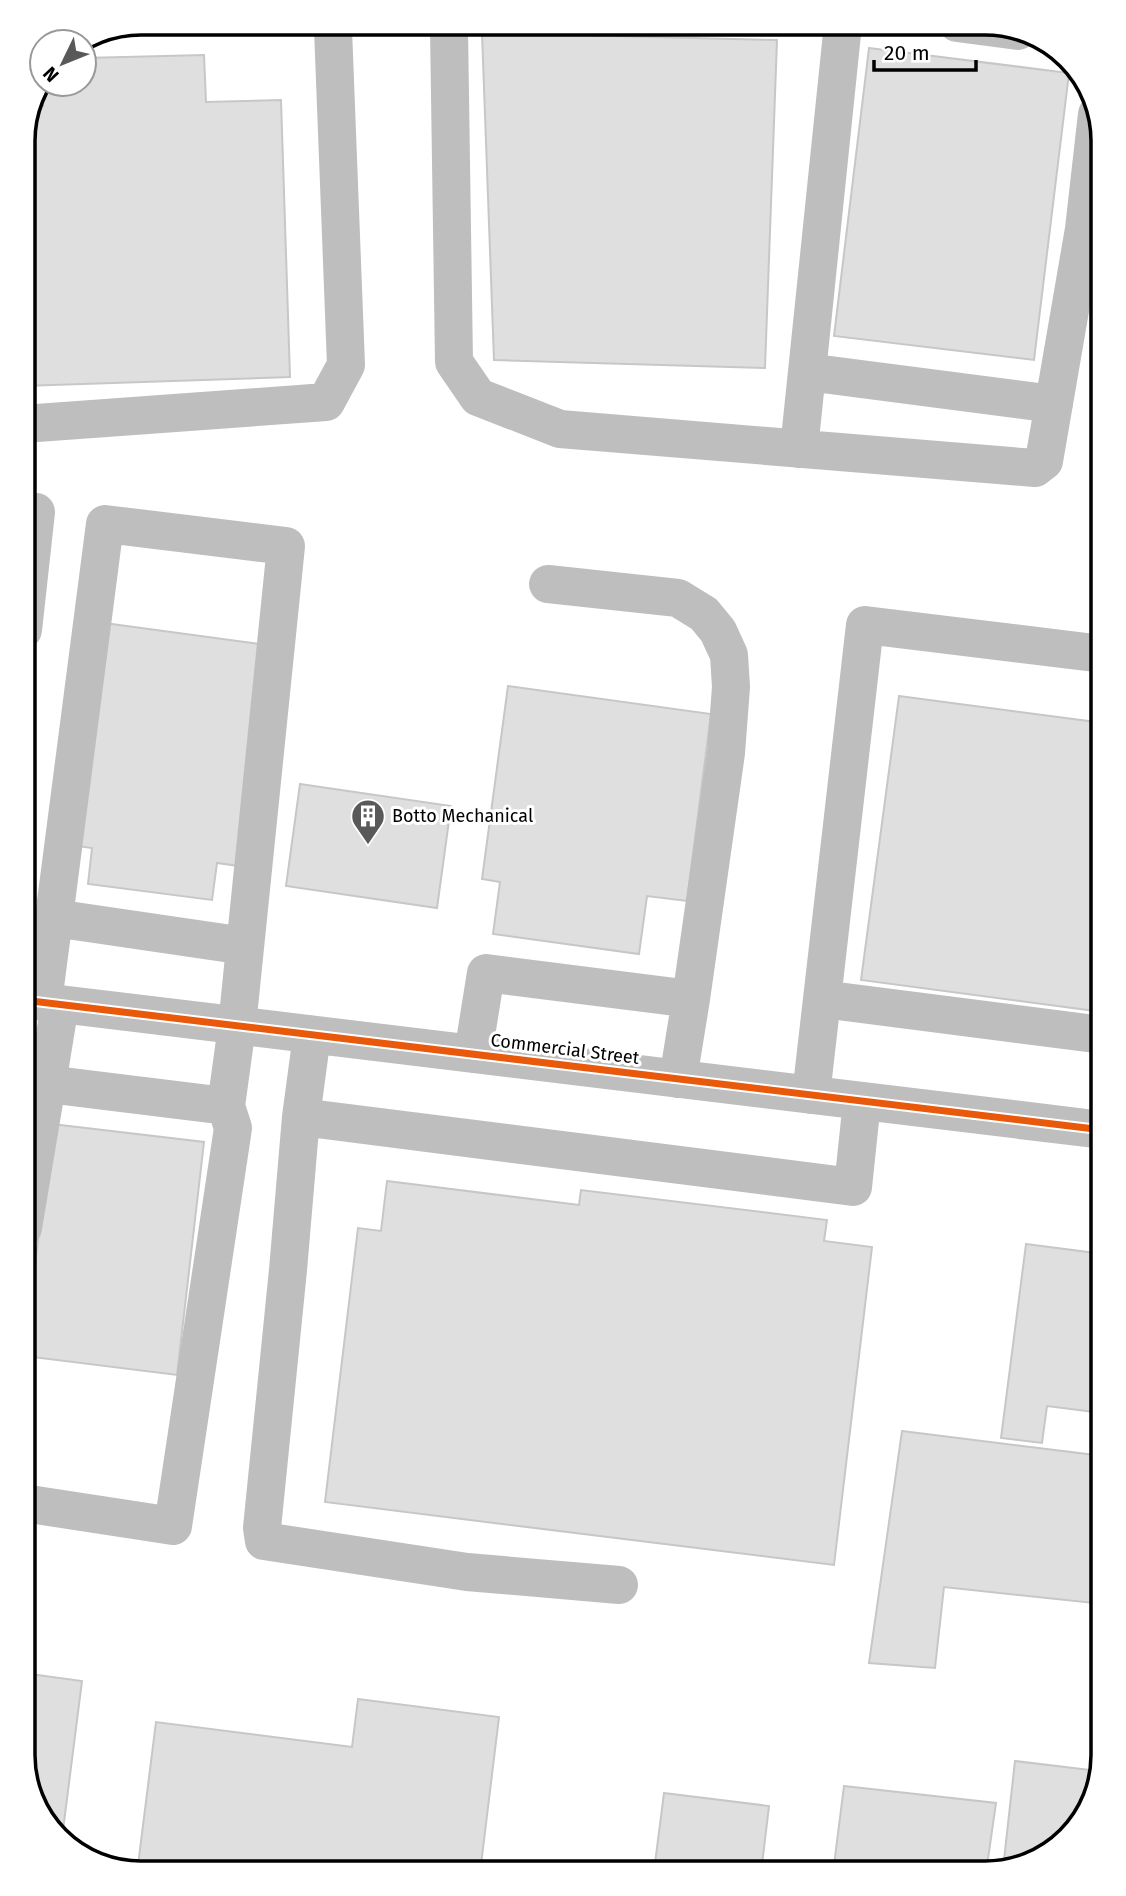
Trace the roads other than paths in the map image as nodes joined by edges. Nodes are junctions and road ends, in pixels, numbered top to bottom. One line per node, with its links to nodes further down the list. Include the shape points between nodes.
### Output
1 (333, 35): 7 (street, via 346,365 326,402)
2 (449, 35): 8 (street, via 454,362 478,397 560,429)
3 (842, 35): 5 (street)
4 (1091, 167): 6 (street)
5 (807, 372): 6 (street); 8 (street)
6 (1054, 404): 8 (street, via 1044,461 1035,468)
7 (35, 423)
8 (799, 449)
9 (36, 512): 10 (street)
10 (35, 521)
11 (548, 584): 15 (street, via 678,598 704,614 729,655 726,753)
12 (1091, 653): 16 (street, via 865,625)
13 (54, 918): 14 (street); 14 (street, via 105,524 286,546); 17 (street)
14 (245, 946): 18 (street)
15 (691, 999): 21 (street, via 486,973); 22 (street)
16 (822, 999): 19 (street); 24 (street)
17 (42, 1002): 18 (street, Commercial Street); 23 (street)
18 (237, 1026): 20 (street, Commercial Street); 26 (street)
19 (1091, 1033)
20 (312, 1035): 21 (street, Commercial Street); 27 (street)
21 (473, 1054): 22 (street, Commercial Street)
22 (678, 1079): 24 (street, Commercial Street)
23 (35, 1083): 26 (street)
24 (811, 1094): 25 (street, Commercial Street)
25 (862, 1101): 27 (street, via 853,1187); 28 (street, Commercial Street)
26 (226, 1105): 29 (street, via 233,1128 173,1526)
27 (301, 1117): 30 (street, via 264,1541 467,1572)
28 (1091, 1129)
29 (35, 1505)
30 (619, 1585)

